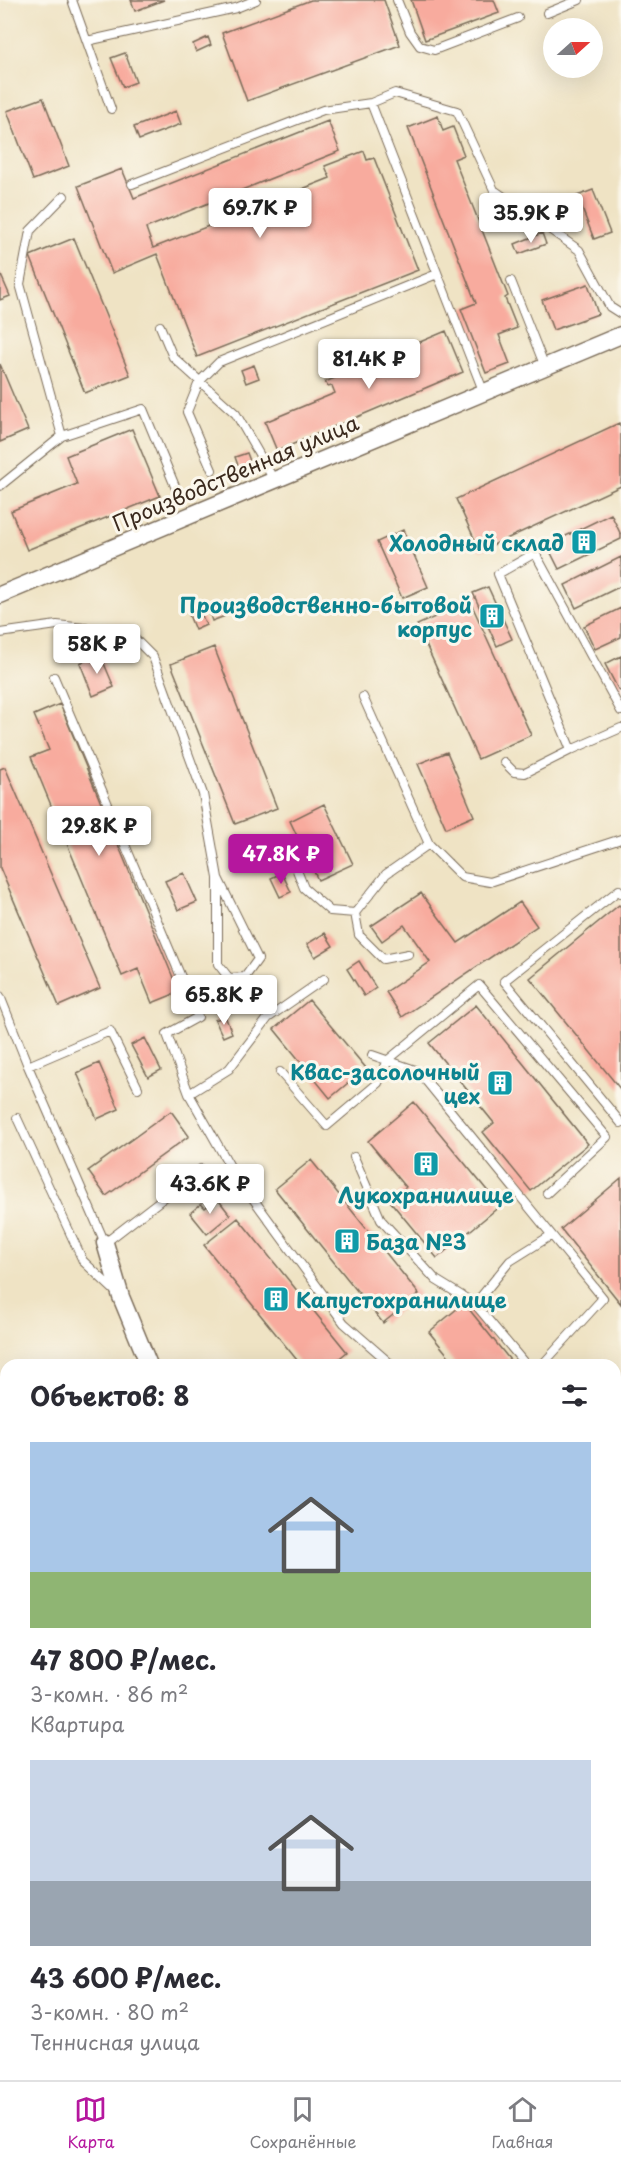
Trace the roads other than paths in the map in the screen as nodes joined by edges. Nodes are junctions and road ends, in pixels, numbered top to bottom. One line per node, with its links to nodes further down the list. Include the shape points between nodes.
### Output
1 (72, 0): 7 (lane)
2 (256, 0): 7 (lane, via 236,8)
3 (397, 0): 6 (lane, via 410,33 420,45 434,50)
4 (579, 0): 5 (lane)
5 (547, 13)
6 (518, 18)
7 (87, 40): 9 (lane)
8 (371, 103): 10 (lane, via 323,110); 12 (lane); 14 (lane, via 395,93 457,111 494,190 579,250 610,307)
9 (111, 109)
10 (132, 184)
11 (64, 196): 20 (lane, via 30,231 20,284)
12 (437, 274): 18 (lane, via 219,362); 19 (lane)
13 (511, 281): 17 (lane)
14 (621, 314)
15 (160, 326): 18 (lane, via 173,357)
16 (621, 335): 17 (street, Производственная улица)
17 (545, 367): 19 (street, Производственная улица)
18 (200, 382): 21 (lane, via 187,412); 22 (lane, via 236,414)
19 (484, 393): 22 (street, Производственная улица)
20 (62, 436): 23 (lane); 24 (lane, via 143,409)
21 (212, 470)
22 (274, 480): 25 (street, Производственная улица)
23 (0, 486)
24 (177, 491)
25 (0, 595)
26 (0, 633): 36 (lane, via 57,625 129,633 153,657 203,794)
27 (54, 677): 47 (lane, via 198,1017 167,1034)
28 (363, 697): 35 (lane)
29 (621, 711): 31 (lane, via 535,553 498,574)
30 (621, 728): 31 (lane)
31 (571, 750): 32 (lane, via 525,773 514,772)
32 (504, 762)
33 (621, 839): 35 (lane, via 490,882 462,877)
34 (285, 840): 38 (lane, via 304,888 330,911)
35 (429, 844): 38 (lane, via 386,874)
36 (218, 878): 36 (lane, via 219,964 229,978 244,976 258,959)
37 (621, 893): 49 (lane, via 619,890 504,981)
38 (355, 912): 39 (lane, via 359,935 383,959)
39 (408, 954)
40 (324, 979): 47 (lane, via 268,1018 229,1069)
41 (0, 996): 44 (lane)
42 (372, 1055): 43 (lane)
43 (388, 1060): 45 (lane, via 378,1083 327,1126); 52 (lane, via 479,985 607,1137); 53 (lane, via 418,1071)
44 (28, 1066): 46 (lane, via 110,1031); 54 (lane)
45 (280, 1072)
46 (138, 1088)
47 (189, 1094): 58 (lane, via 232,1170 344,1323)
48 (16, 1118): 55 (lane, via 82,1261)
49 (621, 1123)
50 (354, 1157): 56 (lane, via 381,1220 436,1280)
51 (201, 1169): 54 (lane)
52 (547, 1193)
53 (550, 1236): 56 (lane, via 510,1261); 60 (lane, via 603,1298)
54 (105, 1243): 55 (street)
55 (121, 1297): 57 (street)
56 (475, 1304): 59 (lane)
57 (147, 1359)
58 (385, 1359)
59 (521, 1359)
60 (547, 1359)

